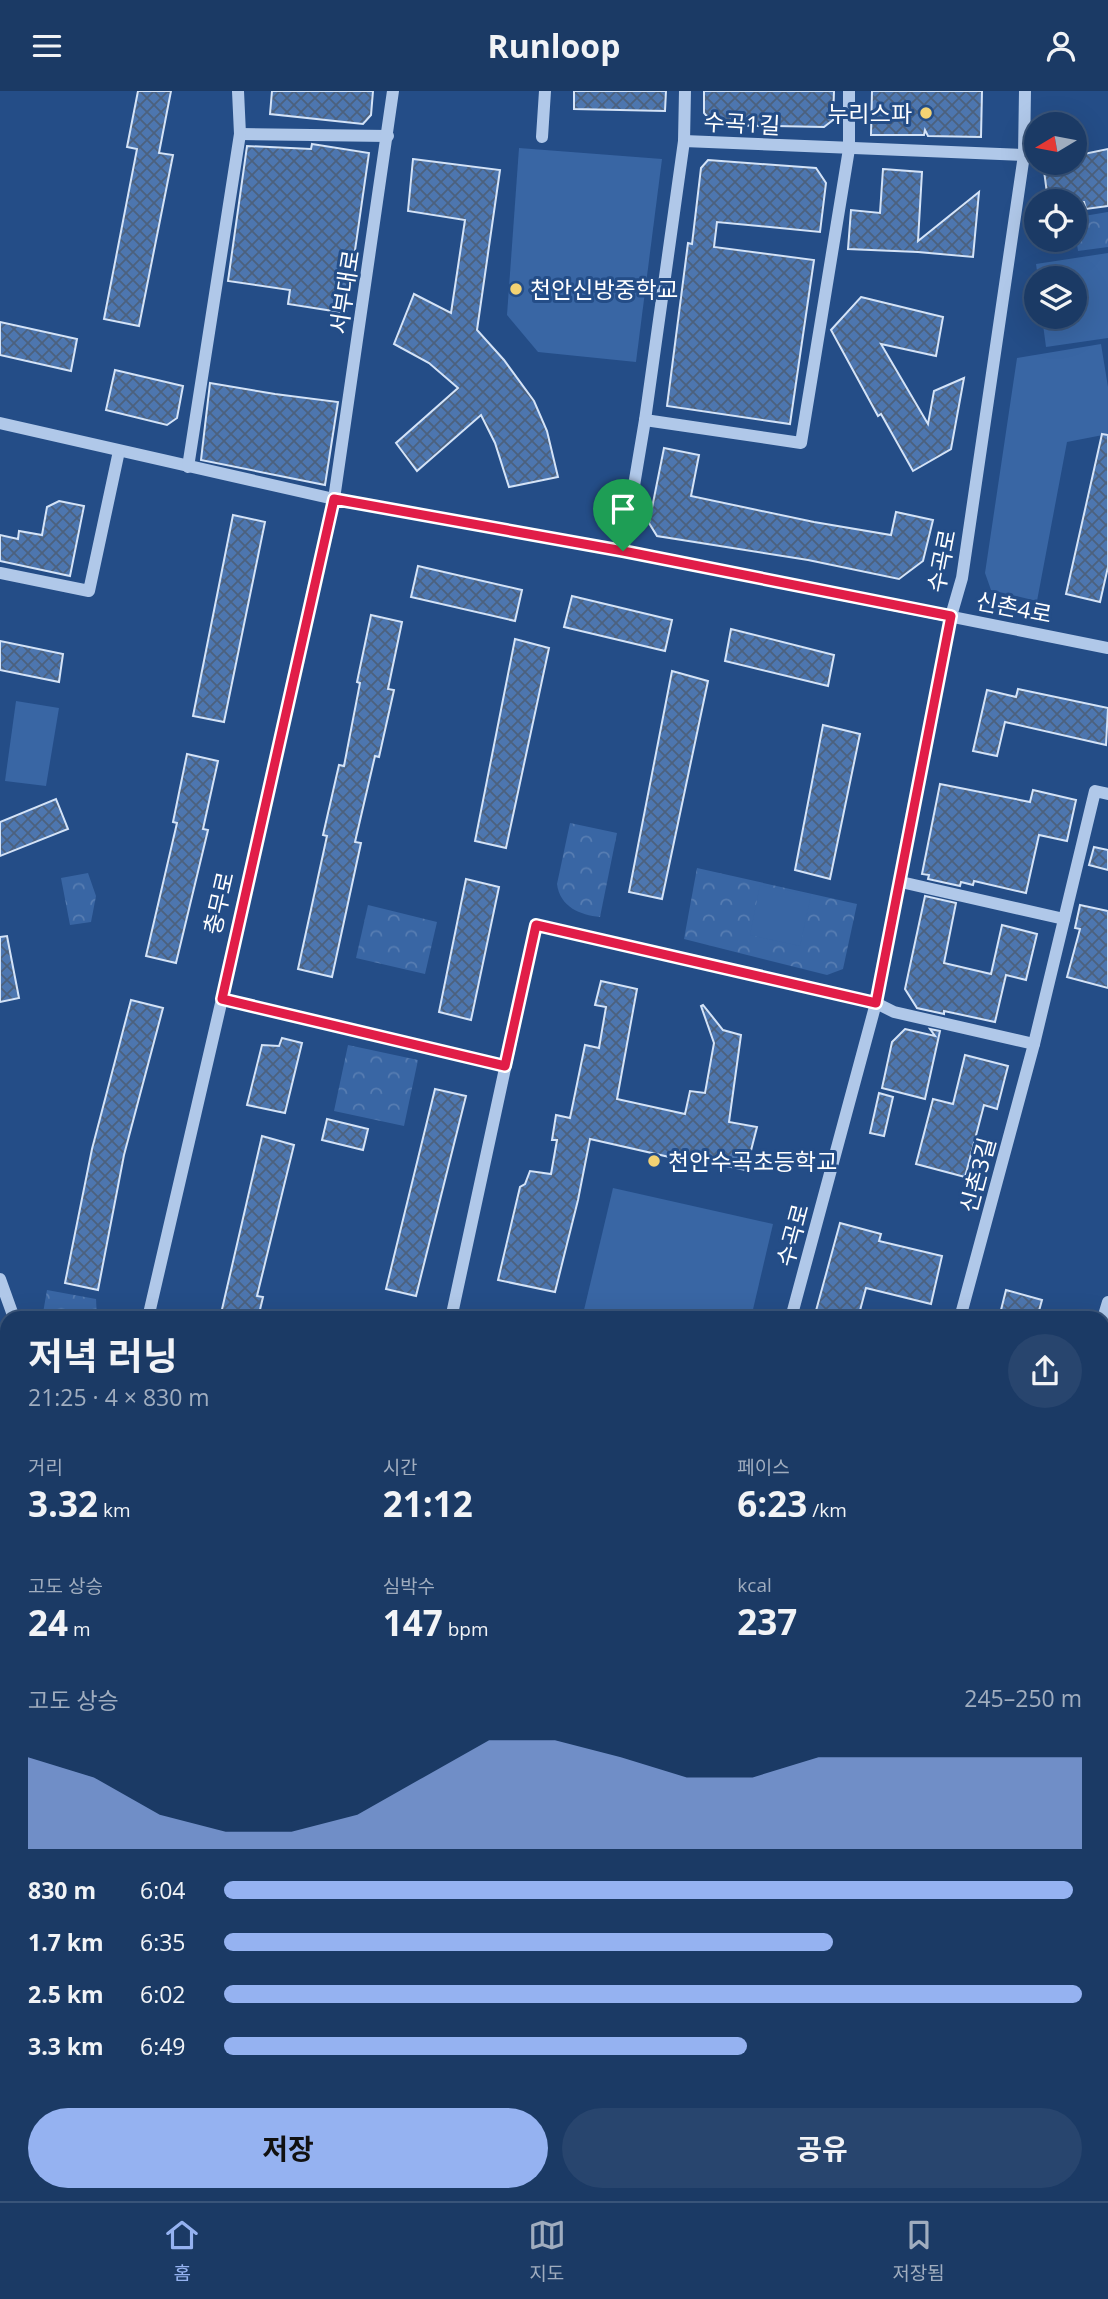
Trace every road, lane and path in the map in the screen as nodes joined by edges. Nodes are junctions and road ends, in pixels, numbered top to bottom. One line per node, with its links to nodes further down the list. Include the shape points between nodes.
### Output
1 (239, 91): 8 (street)
2 (393, 91): 9 (street, 서부대로)
3 (545, 91): 10 (street)
4 (685, 91): 11 (street, 수곡1길)
5 (849, 91): 12 (street)
6 (1025, 91): 7 (street, 수곡로)
7 (1025, 112)
8 (240, 135): 9 (street); 17 (street)
9 (388, 136): 18 (street, 서부대로)
10 (542, 137)
11 (684, 141): 12 (street, 수곡1길); 14 (street)
12 (849, 149): 13 (street, 수곡1길); 14 (street, via 801,443)
13 (1024, 155): 21 (street, 수곡로, via 962,578)
14 (645, 420): 19 (street)
15 (0, 423): 16 (street, 신촌4로)
16 (118, 451): 17 (street, 신촌4로); 20 (street, via 89,591)
17 (188, 467): 18 (street, 신촌4로)
18 (334, 499): 19 (street, 신촌4로); 26 (street, 충무로)
19 (623, 551): 21 (street, 신촌4로)
20 (0, 573)
21 (951, 616): 22 (street, 신촌4로); 24 (street, 수곡로)
22 (1108, 648)
23 (1108, 794): 25 (street, via 1095,790)
24 (901, 881): 25 (street); 27 (street, 수곡로)
25 (1064, 919): 28 (street)
26 (222, 999): 29 (street); 32 (street, 충무로)
27 (876, 1003): 28 (street, via 894,1012); 29 (street, via 536,925); 34 (street, 수곡로)
28 (1034, 1044): 35 (street, 신촌3길)
29 (505, 1066): 33 (street)
30 (0, 1279): 31 (street)
31 (11, 1311)
32 (150, 1311)
33 (453, 1311)
34 (793, 1311)
35 (962, 1311)

